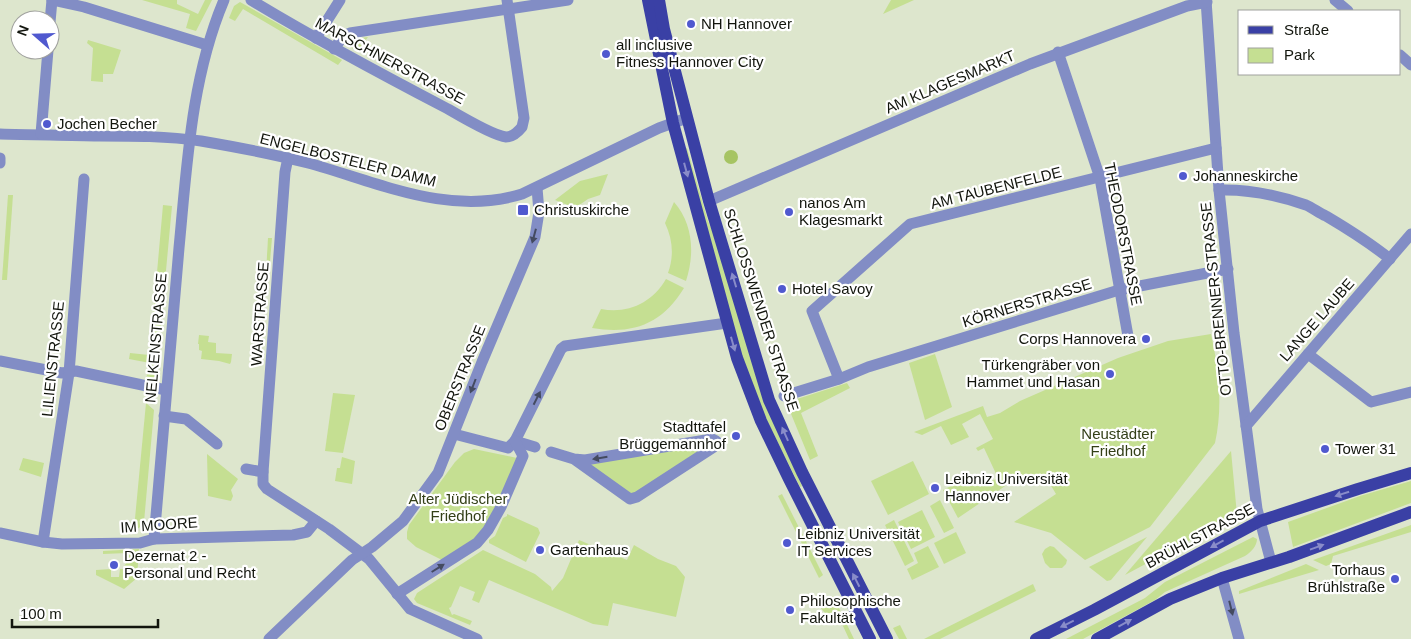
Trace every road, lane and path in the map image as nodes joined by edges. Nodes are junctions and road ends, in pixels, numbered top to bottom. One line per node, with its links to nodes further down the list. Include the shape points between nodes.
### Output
1 (52, 0): 13 (street)
2 (224, 0): 13 (street, NELKENSTRASSE)
3 (251, 0): 12 (street, MARSCHNERSTRASSE)
4 (340, 0): 12 (street)
5 (568, 0): 10 (street)
6 (648, 0): 20 (main road, SCHLOSSWENDER STRASSE)
7 (659, 0): 19 (main road, SCHLOSSWENDER STRASSE)
8 (1335, 0): 11 (street)
9 (1206, 1): 15 (street, AM KLAGESMARKT); 24 (street, OTTO-BRENNER-STRASSE)
10 (508, 5): 14 (street, via 350,33 343,36); 14 (street, MARSCHNERSTRASSE, via 524,118 522,128 507,137)
11 (1347, 10)
12 (316, 38): 14 (street, MARSCHNERSTRASSE)
13 (208, 45): 23 (street, NELKENSTRASSE)
14 (334, 49)
15 (1058, 52): 28 (street, THEODORSTRASSE); 32 (street, AM KLAGESMARKT)
16 (1401, 56): 18 (street)
17 (47, 60): 22 (street)
18 (1411, 65)
19 (687, 118): 20 (street, ENGELBOSTELER DAMM); 32 (main road, SCHLOSSWENDER STRASSE)
20 (673, 123): 30 (street, ENGELBOSTELER DAMM); 39 (main road, SCHLOSSWENDER STRASSE, one-way to 39)
21 (0, 134): 22 (street, ENGELBOSTELER DAMM)
22 (41, 134): 23 (street, ENGELBOSTELER DAMM)
23 (189, 139): 26 (street, ENGELBOSTELER DAMM); 45 (street, NELKENSTRASSE)
24 (1216, 148): 28 (street, AM TAUBENFELDE); 31 (street, OTTO-BRENNER-STRASSE)
25 (0, 158): 27 (street)
26 (288, 158): 30 (street, ENGELBOSTELER DAMM, via 406,193 472,203 505,199); 57 (street, WARSTRASSE)
27 (0, 163)
28 (1100, 178): 38 (street, THEODORSTRASSE); 44 (street, AM TAUBENFELDE, via 910,224 812,312)
29 (84, 179): 43 (street, LILIENSTRASSE)
30 (537, 188): 50 (street, OBERSTRASSE, one-way to 50, via 539,212 535,237)
31 (1219, 190): 36 (street, via 1272,196 1307,206); 37 (street, OTTO-BRENNER-STRASSE)
32 (709, 201): 73 (main road, SCHLOSSWENDER STRASSE, one-way to 32, via 802,472 770,400)
33 (1411, 234): 34 (street, LANGE LAUBE)
34 (1401, 246): 35 (street); 36 (street, LANGE LAUBE)
35 (1411, 253)
36 (1390, 259): 41 (street, LANGE LAUBE)
37 (1228, 269): 38 (street, KÖRNERSTRASSE); 49 (street, OTTO-BRENNER-STRASSE)
38 (1119, 290): 40 (street, THEODORSTRASSE); 44 (street, KÖRNERSTRASSE, via 868,367)
39 (727, 323): 51 (street, one-way to 39, via 565,346); 72 (main road, SCHLOSSWENDER STRASSE, one-way to 72, via 761,421)
40 (1128, 336)
41 (1308, 354): 46 (street, via 1371,402); 49 (street, LANGE LAUBE)
42 (0, 360): 43 (street)
43 (69, 373): 45 (street, via 76,371); 64 (street, LILIENSTRASSE)
44 (839, 379): 47 (street, KÖRNERSTRASSE)
45 (166, 390): 48 (street, NELKENSTRASSE)
46 (1411, 392)
47 (784, 396)
48 (164, 416): 52 (street, via 186,419); 63 (street, NELKENSTRASSE)
49 (1246, 426): 61 (street, OTTO-BRENNER-STRASSE)
50 (454, 434): 51 (street, via 508,448); 65 (street, OBERSTRASSE, via 438,472 403,521)
51 (515, 441): 53 (street); 68 (street, one-way to 51, via 477,543 488,530 523,456)
52 (217, 444)
53 (535, 447)
54 (551, 452): 55 (street)
55 (574, 459): 55 (street, one-way to 55, via 630,499 714,447 716,441)
56 (246, 469): 57 (street)
57 (263, 472): 60 (street, via 263,484 267,489)
58 (1411, 473): 61 (main road, BRÜHLSTRASSE, one-way to 61)
59 (1411, 512): 66 (main road, one-way to 59)
60 (316, 521): 63 (street, IM MOORE, via 307,532 293,535); 65 (street)
61 (1260, 522): 66 (street, OTTO-BRENNER-STRASSE); 69 (main road, BRÜHLSTRASSE, one-way to 69)
62 (0, 533): 64 (street, IM MOORE)
63 (154, 539): 64 (street, IM MOORE, via 140,543)
64 (43, 542)
65 (362, 553): 68 (street); 70 (street, OBERSTRASSE)
66 (1271, 562): 67 (main road)
67 (1222, 578): 74 (main road, one-way to 67, via 1153,607); 75 (street, one-way to 75)
68 (397, 594): 71 (street, via 406,606 416,612)
69 (1039, 638)
70 (269, 639)
71 (478, 639)
72 (870, 639)
73 (887, 639)
74 (1097, 639)
75 (1239, 639)

